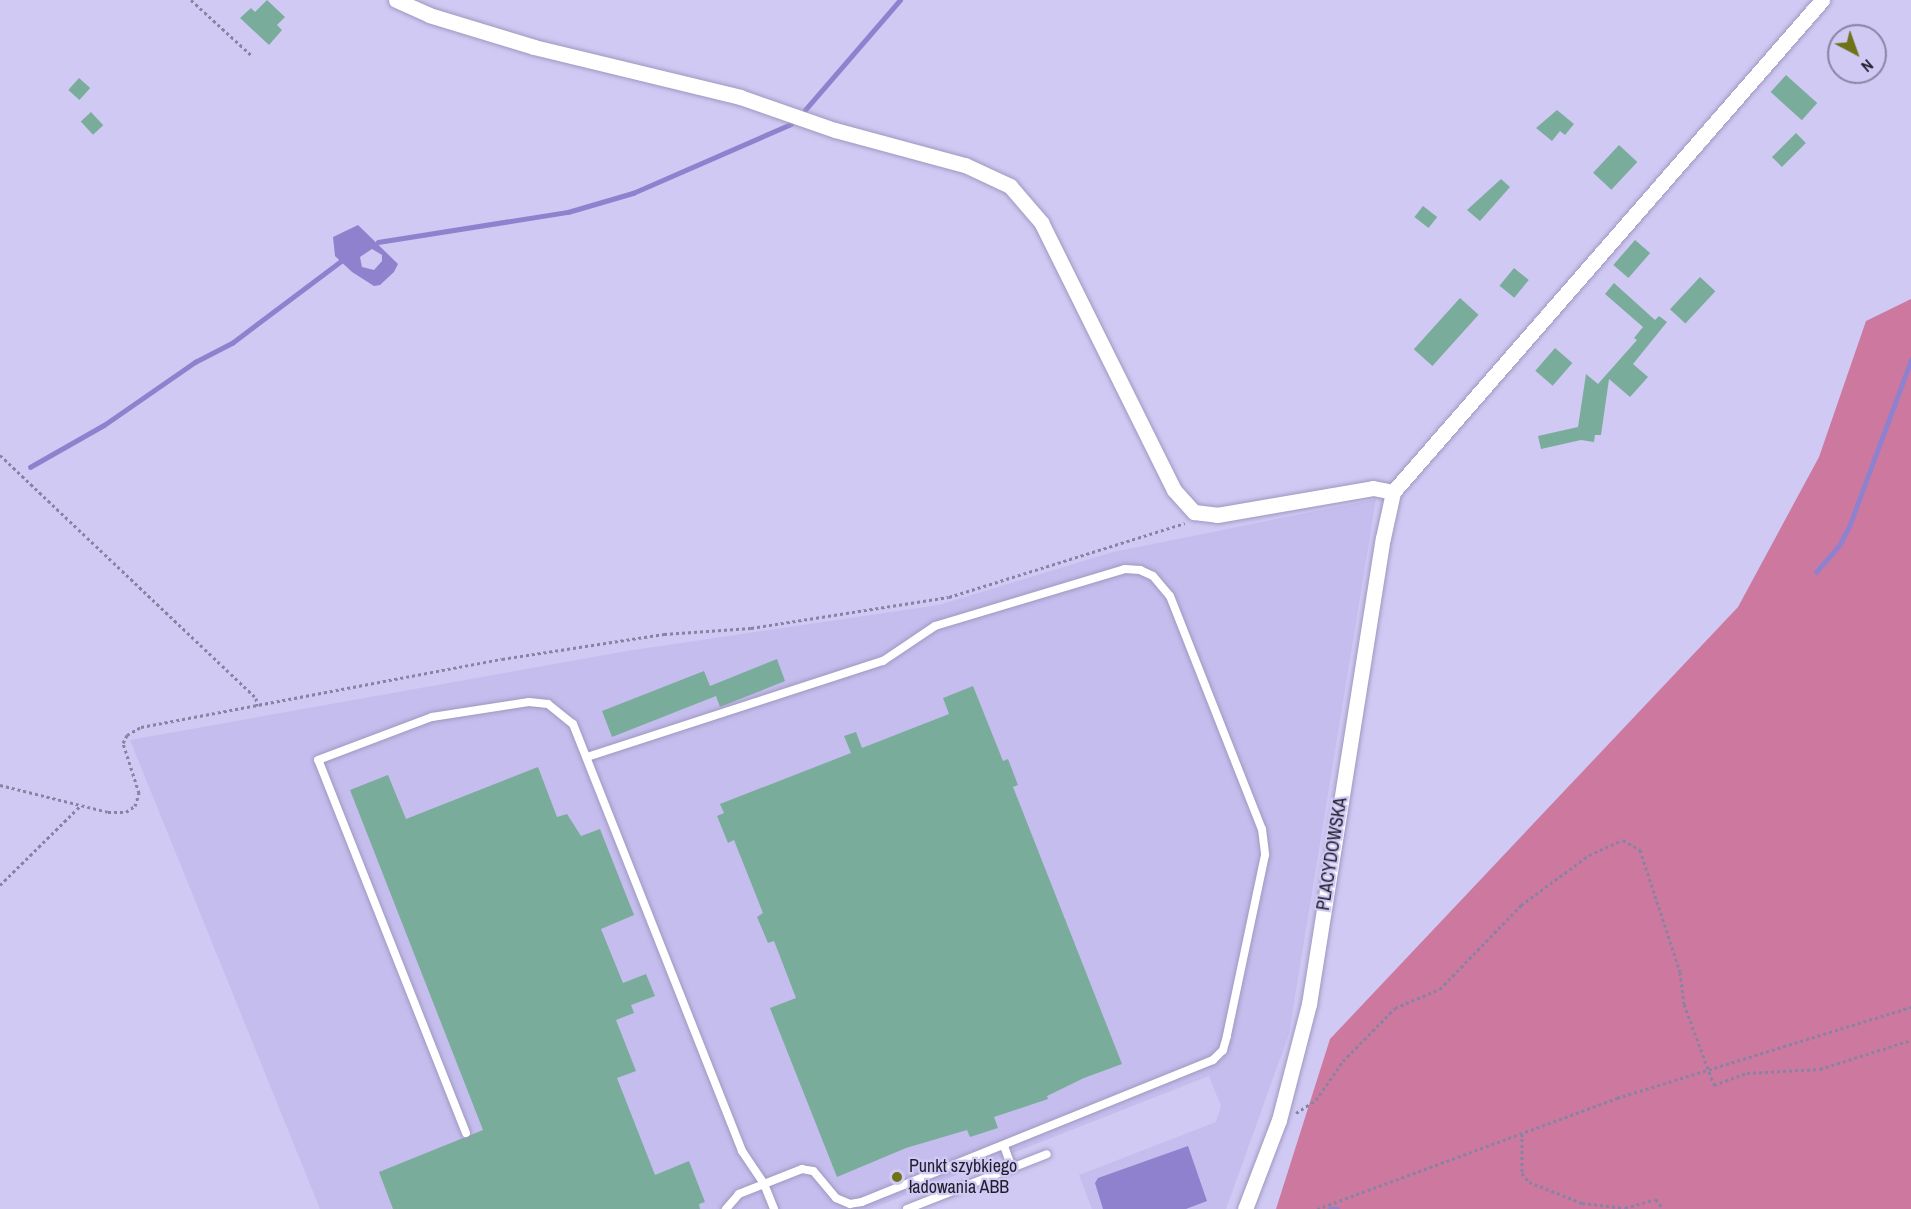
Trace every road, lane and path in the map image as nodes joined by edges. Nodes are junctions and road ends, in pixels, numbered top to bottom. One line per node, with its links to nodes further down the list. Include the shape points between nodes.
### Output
1 (191, 0): 4 (path)
2 (396, 0): 7 (street, via 429,15 522,43 740,97 836,130 965,165 1010,186 1041,222 1174,490)
3 (1822, 0): 6 (street)
4 (251, 55)
5 (0, 454): 8 (path, via 256,698)
6 (1393, 492): 7 (street, via 1373,488 1217,515); 26 (street, PLACYDOWSKA, via 1309,1004 1279,1120)
7 (1194, 513): 8 (path, via 1181,527 949,597 751,628 663,634 513,657)
8 (257, 706): 11 (path, via 132,732 123,748 139,793 135,806 119,813)
9 (587, 757): 17 (lane, via 573,724 561,712 548,704 529,702 432,717 318,760); 19 (lane, via 883,661 935,626 1125,569 1140,570 1163,584 1265,842 1227,1036 1222,1050 1201,1067); 22 (lane, via 742,1151)
10 (0, 785): 11 (path)
11 (80, 806): 12 (path)
12 (0, 885)
13 (1911, 1006): 15 (path)
14 (1911, 1040): 15 (path, via 1820,1069 1747,1073 1714,1085)
15 (1708, 1070): 16 (path, via 1640,850 1623,840 1589,855 1521,905 1440,989 1395,1008 1343,1061 1316,1100); 18 (path)
16 (1294, 1116)
17 (466, 1133)
18 (1522, 1133): 27 (path); 28 (path, via 1522,1173 1528,1182 1582,1203 1625,1208 1656,1199)
19 (1004, 1146): 21 (lane); 22 (lane, via 850,1204 836,1198 813,1171 801,1169)
20 (1047, 1154): 21 (lane)
21 (1012, 1168): 25 (lane)
22 (764, 1184): 23 (lane, via 739,1194); 24 (lane)
23 (726, 1209)
24 (774, 1209)
25 (907, 1209)
26 (1245, 1209)
27 (1317, 1209)
28 (1663, 1209)

